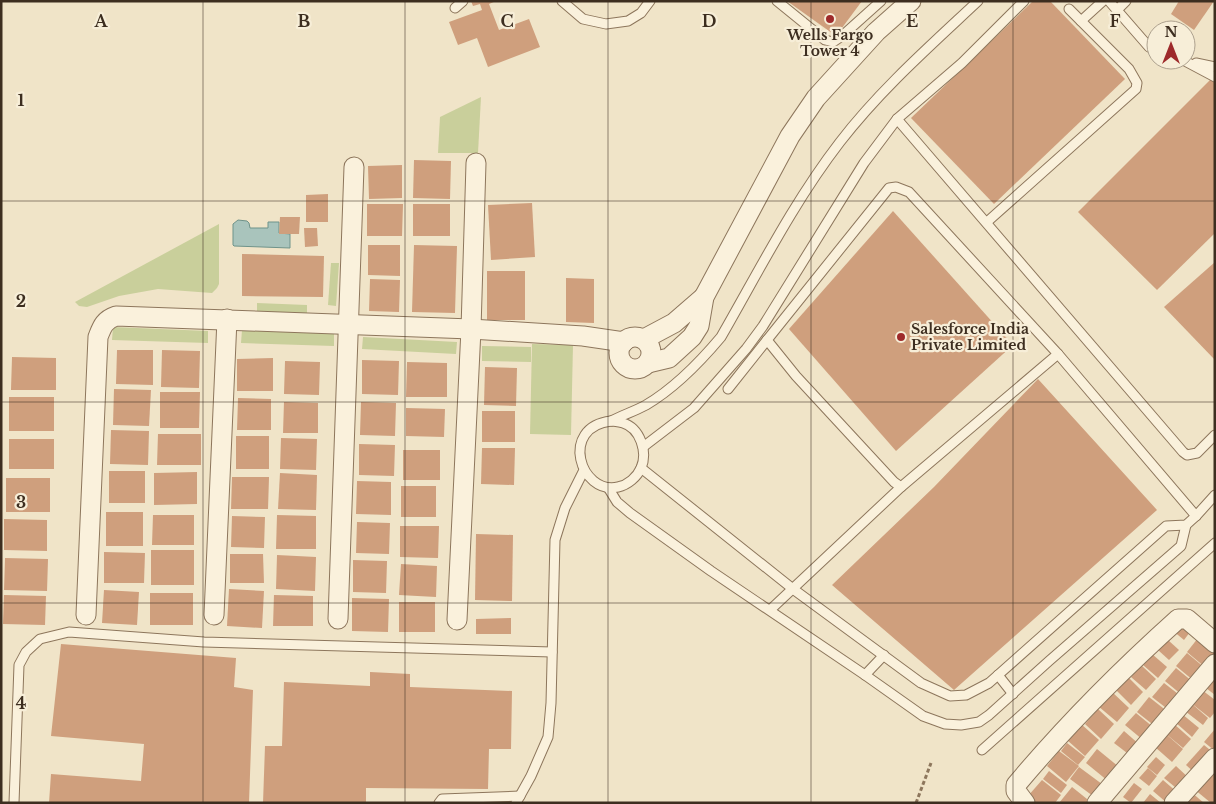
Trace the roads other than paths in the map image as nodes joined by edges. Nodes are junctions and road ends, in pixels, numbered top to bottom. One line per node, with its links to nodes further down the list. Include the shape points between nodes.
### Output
1 (463, 1): 12 (lane)
2 (562, 1): 3 (lane, via 583,20 606,24 628,21 641,13)
3 (650, 1)
4 (776, 1): 5 (lane, via 825,40 833,42)
5 (881, 1)
6 (911, 1): 25 (street, via 876,32 816,98 790,136)
7 (978, 1): 35 (lane, via 891,82 840,141 801,195 721,337 704,357 647,404)
8 (1024, 1): 21 (lane)
9 (1109, 1): 14 (lane)
10 (1126, 1): 14 (lane)
11 (1099, 3): 15 (lane)
12 (455, 8)
13 (1069, 9): 15 (lane)
14 (1117, 10): 16 (lane)
15 (1080, 21): 24 (lane, via 1129,69 1137,83 1136,89)
16 (1146, 43)
17 (1196, 63): 19 (lane)
18 (1196, 66): 20 (lane)
19 (1215, 67)
20 (1215, 77)
21 (897, 119): 24 (lane); 37 (lane, via 864,163 746,349 694,408)
22 (476, 163): 28 (street)
23 (354, 167): 27 (street)
24 (987, 222): 36 (lane, via 1183,452 1187,455 1197,453)
25 (704, 297): 29 (street, via 674,323); 33 (street, via 699,326 692,338 669,358)
26 (227, 319): 27 (street); 48 (street, via 116,316 107,319 102,326 98,338); 49 (street)
27 (348, 324): 28 (street); 50 (street)
28 (471, 329): 31 (street, via 583,336); 51 (street)
29 (644, 339): 31 (street, via 633,337); 33 (street, via 651,353)
30 (767, 340): 32 (lane, via 889,188 896,187 909,192); 34 (lane); 40 (lane, via 796,376)
31 (624, 342): 33 (street, via 619,351 624,365 639,369)
32 (1058, 354): 40 (lane); 43 (lane)
33 (648, 363)
34 (728, 389)
35 (611, 421): 37 (lane, via 624,423 633,429); 39 (lane, via 592,426 581,442)
36 (1215, 435)
37 (643, 446): 38 (lane)
38 (641, 468): 41 (lane, via 624,486); 46 (lane)
39 (584, 470): 41 (lane, via 592,480); 53 (lane, via 565,508 555,540)
40 (901, 487): 46 (lane)
41 (609, 488): 47 (lane, via 617,502 630,513)
42 (1215, 494): 43 (lane)
43 (1196, 516): 44 (lane)
44 (1186, 525): 57 (lane, via 1166,526); 58 (lane, via 1181,546)
45 (1215, 543): 59 (lane)
46 (793, 589): 47 (lane); 54 (lane)
47 (770, 610): 56 (lane)
48 (86, 615)
49 (214, 615)
50 (338, 619)
51 (457, 620)
52 (1215, 643): 64 (street, via 1187,619 1178,619 1102,689 1050,744 1016,785 1016,791)
53 (552, 652): 61 (lane, via 548,737); 62 (lane, via 204,642 69,632 40,639 26,652 19,665)
54 (884, 655): 56 (lane); 57 (lane, via 921,683 950,696 966,696)
55 (1215, 664): 65 (street)
56 (865, 675): 58 (lane, via 923,716 945,724 979,722)
57 (998, 675): 58 (lane)
58 (1013, 694)
59 (982, 750)
60 (1215, 758): 66 (street)
61 (518, 799): 63 (lane, via 442,799)
62 (14, 803)
63 (439, 803)
64 (1025, 803)
65 (1097, 803)
66 (1174, 803)

